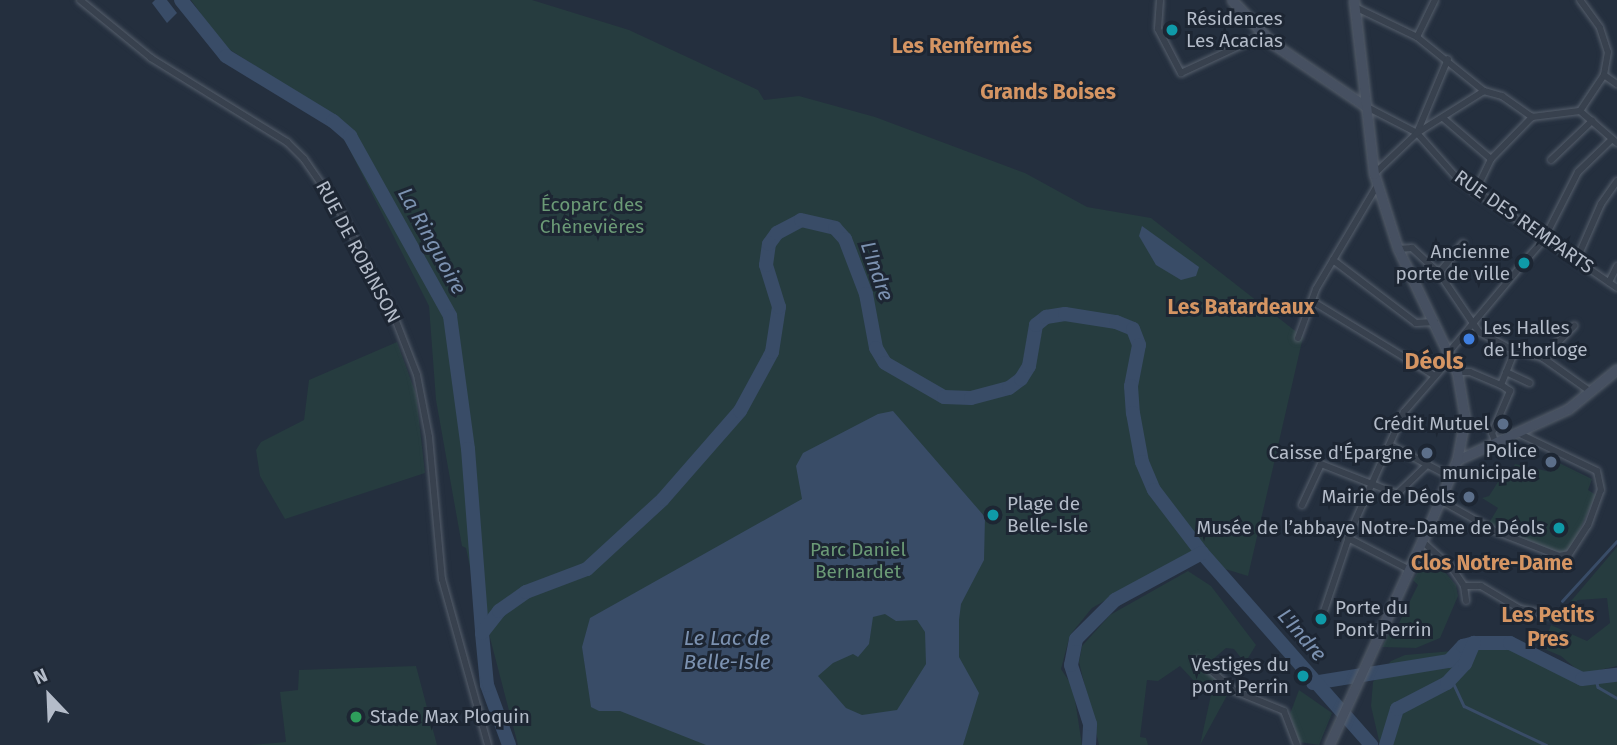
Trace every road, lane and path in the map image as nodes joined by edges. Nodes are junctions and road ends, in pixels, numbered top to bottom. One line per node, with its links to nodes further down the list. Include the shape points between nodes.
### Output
1 (80, 0): 71 (street, RUE DE ROBINSON, via 151,58 287,142 326,187 389,305 417,375 429,438 442,579)
2 (1160, 0): 7 (street, via 1156,20 1181,73)
3 (1232, 0): 7 (main road)
4 (1435, 0): 8 (street)
5 (1580, 0): 10 (street, via 1607,42)
6 (1354, 4): 8 (street); 13 (main road)
7 (1264, 36): 13 (main road)
8 (1417, 37): 9 (street)
9 (1448, 59): 12 (street); 18 (street)
10 (1604, 75): 11 (street); 14 (street)
11 (1617, 84)
12 (1484, 91): 15 (street, via 1502,96); 16 (street)
13 (1365, 106): 18 (street, RUE DES REMPARTS); 22 (main road)
14 (1580, 111): 15 (street); 17 (street)
15 (1532, 117): 20 (street)
16 (1443, 118): 18 (street); 20 (street)
17 (1592, 121): 19 (street); 21 (street)
18 (1417, 133): 22 (street); 25 (street, RUE DES REMPARTS)
19 (1615, 141): 26 (street, via 1578,172)
20 (1491, 159): 25 (street)
21 (1551, 160)
22 (1374, 174): 24 (main road)
23 (1617, 181): 31 (street, via 1601,204)
24 (1377, 186): 28 (main road); 29 (street)
25 (1475, 191): 26 (street, RUE DES REMPARTS)
26 (1544, 239): 30 (street); 31 (street, RUE DES REMPARTS)
27 (1463, 243): 34 (street)
28 (1398, 249): 34 (street, via 1412,248); 38 (main road)
29 (1333, 260): 37 (street); 38 (street, via 1416,323)
30 (1526, 260)
31 (1576, 261): 35 (street, RUE DES REMPARTS)
32 (1521, 266): 39 (street)
33 (1617, 267): 35 (street)
34 (1439, 273): 39 (street)
35 (1609, 282): 36 (street, RUE DES REMPARTS)
36 (1617, 288)
37 (1312, 301): 41 (street); 48 (street)
38 (1436, 322): 43 (main road)
39 (1472, 323): 42 (street, via 1479,332); 43 (street)
40 (1574, 326): 44 (street)
41 (1298, 338)
42 (1515, 350): 44 (street); 47 (street)
43 (1450, 355): 46 (main road); 48 (street)
44 (1543, 358): 52 (street)
45 (1617, 369): 49 (main road)
46 (1457, 372): 51 (street, via 1470,372); 56 (main road, via 1465,418)
47 (1506, 372): 50 (street); 51 (street)
48 (1433, 375): 55 (street, via 1404,412)
49 (1613, 378): 52 (main road)
50 (1530, 383)
51 (1500, 385): 54 (street, via 1510,391 1492,433)
52 (1592, 393): 53 (main road)
53 (1518, 433): 54 (main road); 60 (street, via 1597,471 1601,490 1588,525 1569,554 1559,556 1495,531)
54 (1496, 444): 56 (main road)
55 (1390, 445): 57 (street); 59 (street)
56 (1457, 460): 58 (main road)
57 (1427, 464): 58 (street); 59 (street, via 1396,494)
58 (1449, 476): 60 (main road)
59 (1371, 485): 61 (street, via 1321,464); 62 (street)
60 (1440, 500): 63 (main road)
61 (1301, 505)
62 (1348, 538): 64 (street); 67 (street)
63 (1423, 542): 64 (main road); 65 (street, via 1445,559)
64 (1410, 570): 72 (main road)
65 (1464, 586): 66 (street); 68 (street, via 1481,586 1520,610)
66 (1466, 601)
67 (1324, 611)
68 (1556, 616)
69 (1198, 660): 70 (street, via 1235,691 1284,711)
70 (1296, 744)
71 (488, 745)
72 (1329, 745)

